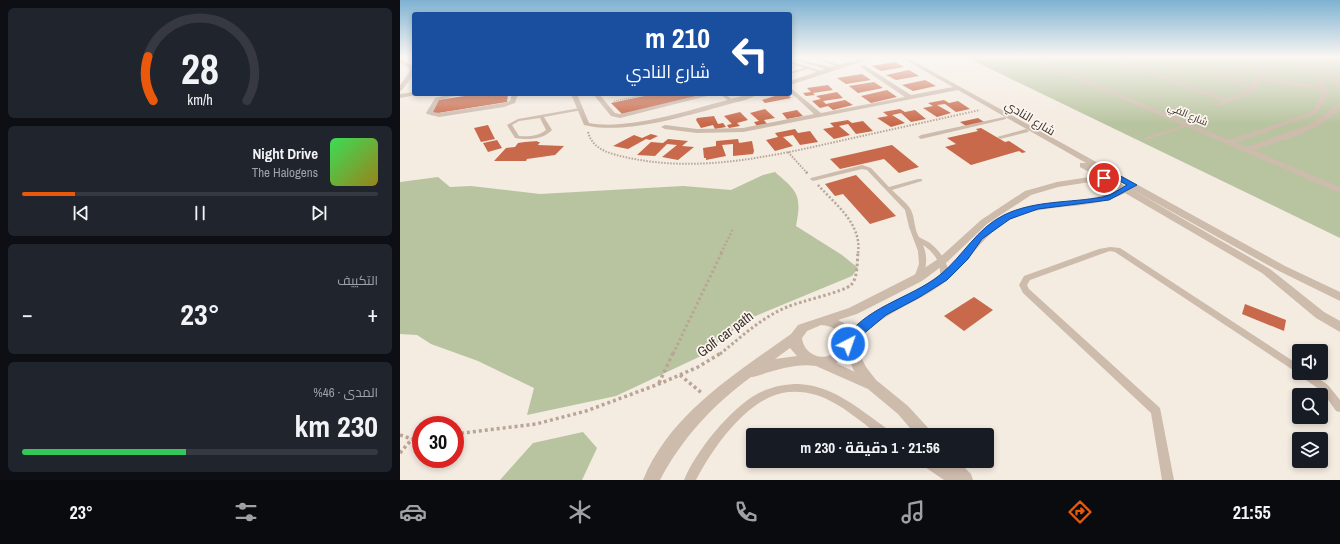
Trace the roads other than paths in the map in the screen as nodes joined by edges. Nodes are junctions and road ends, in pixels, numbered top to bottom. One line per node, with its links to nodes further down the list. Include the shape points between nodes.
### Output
1 (407, 79): 13 (street)
2 (883, 79): 27 (street)
3 (944, 79): 15 (street)
4 (1081, 79): 39 (street, شارع الفي)
5 (1170, 79): 28 (street)
6 (1228, 79): 14 (street)
7 (1258, 79): 14 (street, via 1255,82)
8 (1277, 79): 17 (street)
9 (1303, 79): 11 (street)
10 (1333, 79): 12 (street)
11 (1323, 81): 17 (street)
12 (1340, 88)
13 (400, 89)
14 (1256, 89): 28 (street)
15 (963, 90): 27 (street); 38 (street, شارع النادي); 47 (street, شارع النادي)
16 (792, 91): 37 (street)
17 (1327, 92): 45 (street, via 1325,101 1312,114)
18 (412, 94): 19 (street)
19 (400, 96)
20 (442, 96): 34 (street, via 429,112)
21 (514, 96): 34 (street, via 513,102 508,104)
22 (575, 96): 32 (street)
23 (598, 96): 29 (street, via 613,115 620,116)
24 (704, 96): 29 (street)
25 (744, 96): 26 (street)
26 (732, 98): 35 (street)
27 (911, 98): 37 (street)
28 (1228, 101): 31 (street)
29 (672, 104): 35 (street)
30 (1340, 104): 46 (street, via 1331,114 1315,124)
31 (1217, 105)
32 (580, 109): 35 (street, via 584,121 590,126 612,127); 36 (lane)
33 (499, 110): 34 (street, via 452,116)
34 (439, 114)
35 (680, 114)
36 (542, 116): 36 (lane, via 518,120 509,125 517,136 524,138 542,135 549,130)
37 (820, 116): 40 (street, via 727,132 697,132)
38 (1004, 118): 41 (street, شارع النادي); 42 (lane)
39 (1189, 125): 44 (lane); 45 (street, شارع الفي)
40 (665, 127)
41 (1026, 131): 43 (lane); 48 (street, شارع النادي)
42 (921, 137)
43 (1000, 137)
44 (1147, 138)
45 (1230, 142): 46 (street, شارع الفي)
46 (1247, 150): 53 (street, شارع الفي)
47 (1117, 176): 48 (street); 51 (street, شارع النادي)
48 (1104, 178): 51 (street, شارع النادي); 55 (street, via 1057,185 1028,193 984,222)
49 (813, 179): 52 (lane, via 865,167)
50 (920, 180): 52 (lane)
51 (1130, 188): 56 (street, شارع النادي); 58 (street, via 1095,201 1037,207 1007,217 979,237 965,257); 59 (street, شارع النادي)
52 (889, 189): 54 (lane, via 908,210)
53 (1340, 190)
54 (918, 239): 55 (lane, via 936,251); 57 (lane, via 923,258)
55 (942, 261): 57 (street); 58 (lane)
56 (1266, 271): 61 (street, via 1284,279); 62 (street, شارع النادي, via 1305,305)
57 (918, 278): 60 (street, via 853,311)
58 (944, 278): 64 (street, via 882,312)
59 (1340, 297)
60 (820, 321): 63 (street, via 805,326); 64 (street, via 842,326)
61 (1340, 321)
62 (1340, 327)
63 (796, 337): 65 (street, via 797,350); 67 (street)
64 (848, 344): 65 (street, via 840,355 826,361); 69 (street, via 861,371)
65 (813, 361): 67 (street, via 775,364); 69 (street)
66 (1292, 365): 79 (lane, via 1117,250 1102,251 1027,278 1023,285 1026,291 1156,411)
67 (742, 376): 75 (street, via 711,400 682,431)
68 (1313, 380): 70 (lane, via 1325,388)
69 (871, 384): 72 (street, via 903,410)
70 (1340, 408)
71 (878, 428): 76 (lane, via 831,396 809,389 784,389 760,397 748,406 714,441)
72 (919, 428)
73 (936, 468): 77 (lane)
74 (954, 468): 78 (street)
75 (651, 480)
76 (690, 480)
77 (953, 480)
78 (965, 480)
79 (1168, 480)

